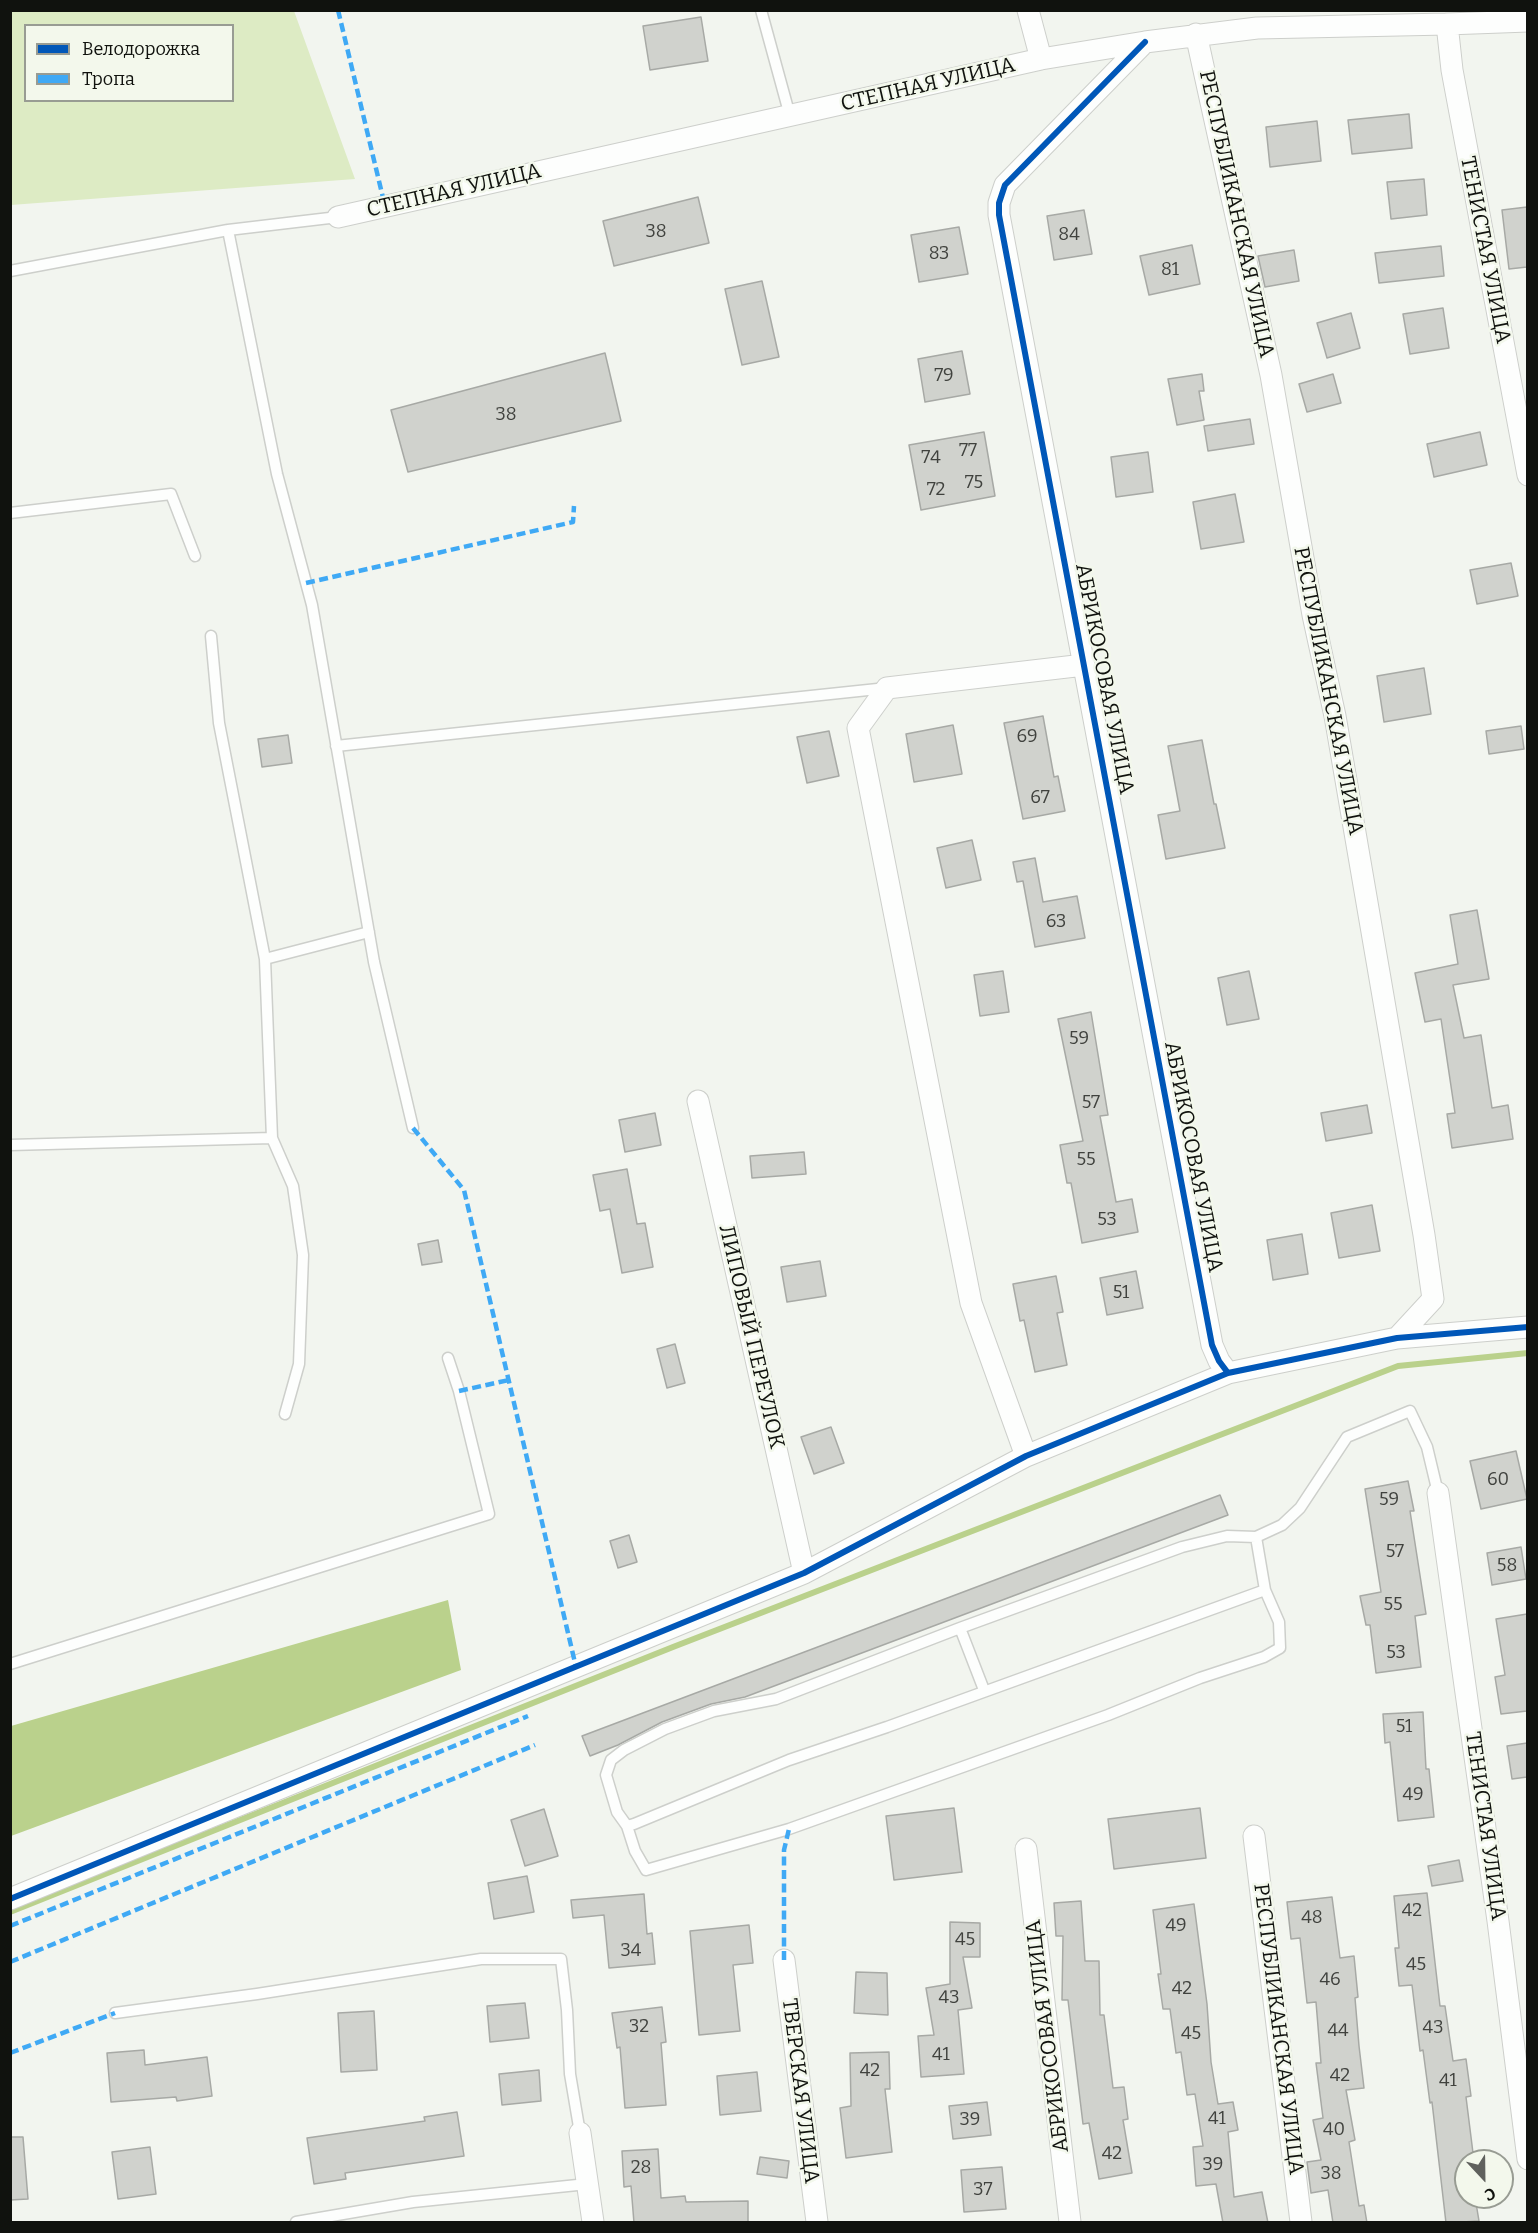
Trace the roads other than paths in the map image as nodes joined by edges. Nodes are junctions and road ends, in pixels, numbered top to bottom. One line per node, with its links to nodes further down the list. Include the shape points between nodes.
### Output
1 (761, 10): 10 (lane)
2 (1028, 10): 9 (street)
3 (1482, 16): 5 (street, СТЕПНАЯ УЛИЦА); 6 (street, СТЕПНАЯ УЛИЦА)
4 (1256, 19): 6 (street, СТЕПНАЯ УЛИЦА); 7 (street, СТЕПНАЯ УЛИЦА)
5 (1527, 21)
6 (1448, 24): 14 (street, ТЕНИСТАЯ УЛИЦА, via 1452,70)
7 (1196, 34): 8 (street, СТЕПНАЯ УЛИЦА); 28 (street, РЕСПУБЛИКАНСКАЯ УЛИЦА, via 1271,375 1335,716 1424,1235 1433,1299)
8 (1145, 42): 9 (street, СТЕПНАЯ УЛИЦА); 18 (street, АБРИКОСОВАЯ УЛИЦА, via 1005,185 999,203)
9 (1041, 59): 10 (street, СТЕПНАЯ УЛИЦА)
10 (790, 116): 11 (street, СТЕПНАЯ УЛИЦА)
11 (338, 217): 12 (lane)
12 (228, 230): 13 (lane); 20 (lane, via 277,474 312,605)
13 (10, 271)
14 (1527, 475)
15 (10, 513): 16 (lane, via 171,494)
16 (195, 556)
17 (211, 636): 22 (lane, via 219,723)
18 (1084, 664): 19 (street); 30 (street, АБРИКОСОВАЯ УЛИЦА, via 1212,1345)
19 (887, 688): 20 (lane); 32 (street, via 858,728 971,1303)
20 (336, 746): 21 (lane)
21 (369, 932): 22 (lane); 24 (lane)
22 (265, 959): 25 (lane)
23 (698, 1101): 35 (street, ЛИПОВЫЙ ПЕРЕУЛОК)
24 (413, 1128)
25 (272, 1138): 26 (lane); 31 (lane, via 293,1186 303,1255 299,1364)
26 (10, 1145)
27 (1527, 1327): 28 (street)
28 (1397, 1338): 30 (street)
29 (448, 1358): 38 (lane, via 489,1514)
30 (1228, 1374): 32 (street)
31 (285, 1414)
32 (1026, 1456): 35 (street)
33 (1438, 1493): 34 (lane, via 1427,1447 1410,1411 1347,1437 1300,1508 1282,1525); 47 (street, ТЕНИСТАЯ УЛИЦА)
34 (1257, 1537): 36 (lane); 37 (lane, via 1227,1536 1182,1547)
35 (804, 1574): 43 (street)
36 (1265, 1590): 39 (lane); 40 (lane, via 1279,1622 1281,1648 1108,1715 789,1829 646,1870)
37 (960, 1628): 39 (lane); 40 (lane, via 776,1699 714,1711 624,1750 611,1760 606,1775 617,1812)
38 (10, 1664)
39 (984, 1690): 40 (lane, via 789,1760)
40 (627, 1826)
41 (1254, 1836): 53 (street, РЕСПУБЛИКАНСКАЯ УЛИЦА)
42 (1026, 1849): 52 (street, АБРИКОСОВАЯ УЛИЦА)
43 (10, 1899)
44 (784, 1960): 51 (street, ТВЕРСКАЯ УЛИЦА)
45 (115, 2013): 46 (lane, via 481,1959 561,1959 570,2074)
46 (580, 2133): 48 (street)
47 (1527, 2159)
48 (587, 2184): 49 (lane, via 413,2202); 50 (street)
49 (296, 2223)
50 (593, 2223)
51 (817, 2223)
52 (1070, 2223)
53 (1301, 2223)

